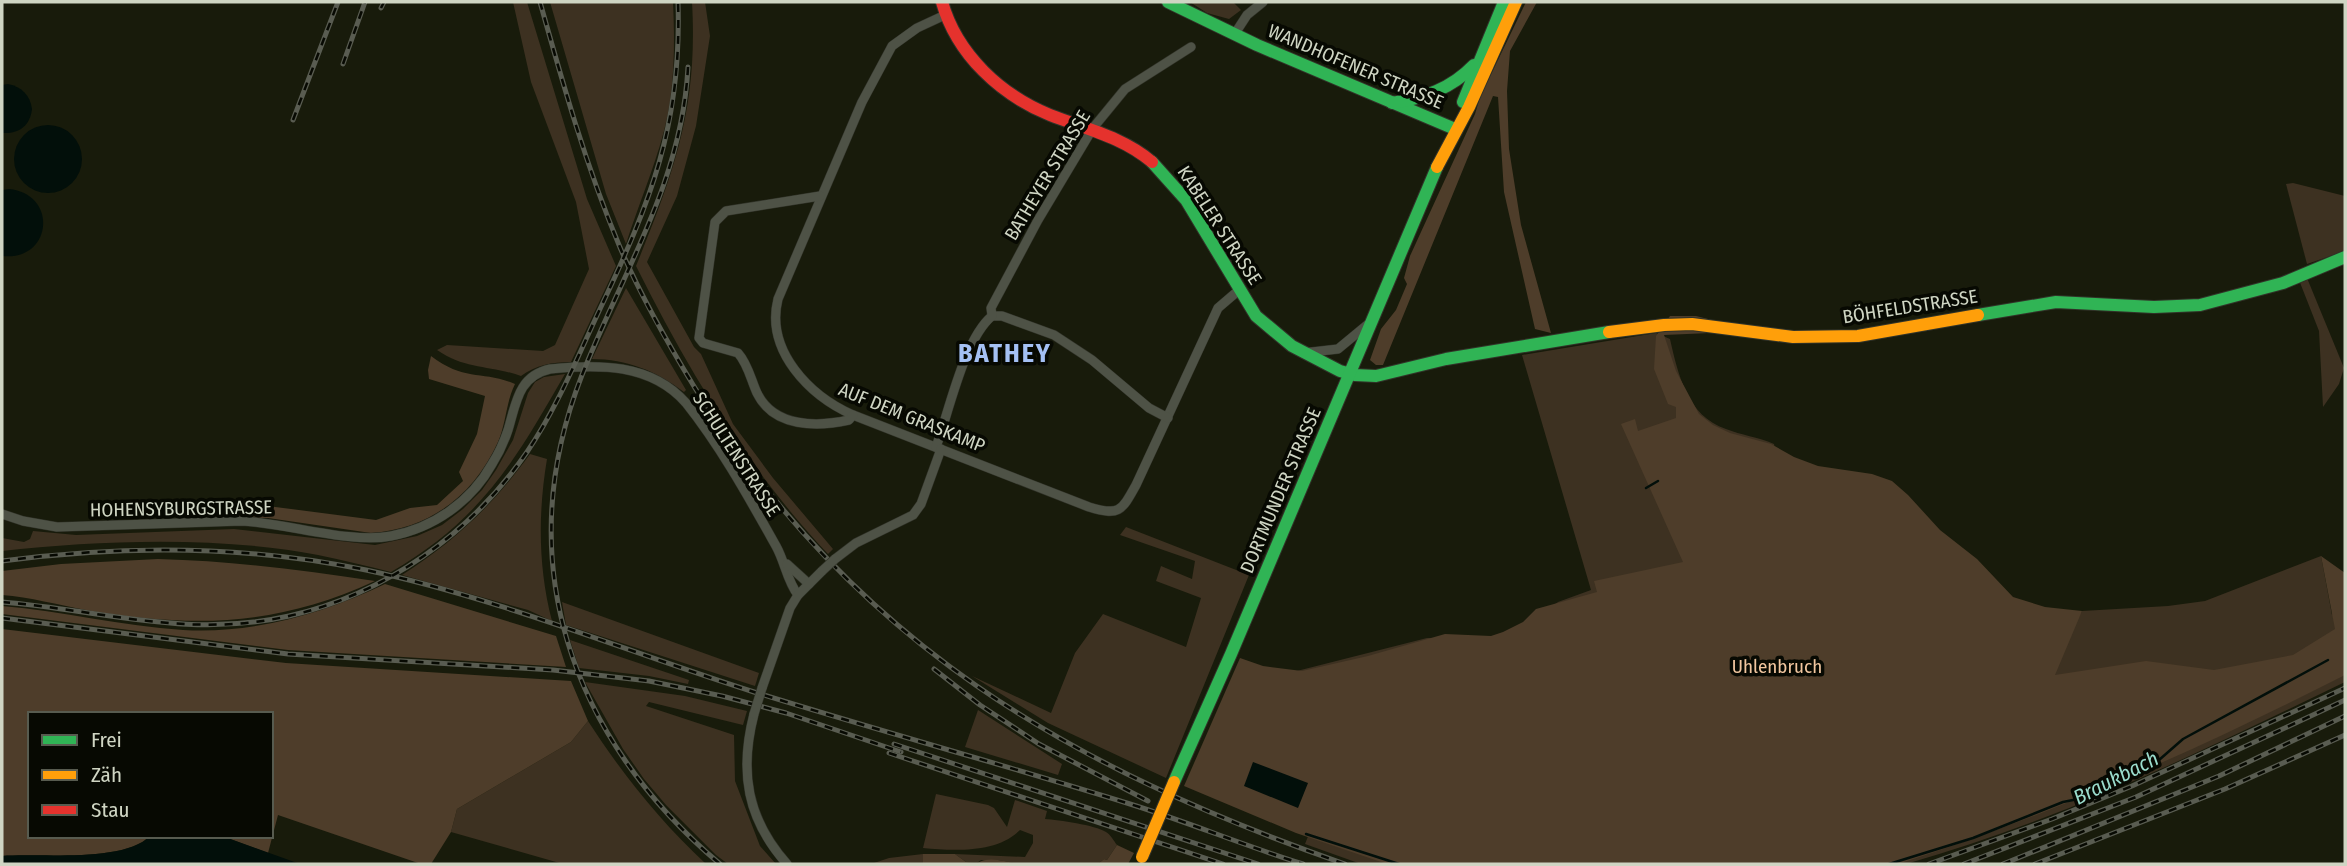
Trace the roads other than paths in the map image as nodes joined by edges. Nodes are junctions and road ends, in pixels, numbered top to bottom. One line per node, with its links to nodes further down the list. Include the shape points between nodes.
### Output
1 (943, 2): 6 (street, KABELER STRASSE)
2 (1167, 2): 7 (street, WANDHOFENER STRASSE)
3 (1263, 2): 7 (street)
4 (1504, 2): 9 (street, DORTMUNDER STRASSE)
5 (1516, 2): 12 (street, DORTMUNDER STRASSE)
6 (946, 15): 11 (street, KABELER STRASSE, via 994,82 1036,109); 13 (street, AUF DEM GRASKAMP, via 892,46)
7 (1234, 35): 10 (street, WANDHOFENER STRASSE)
8 (1191, 47): 11 (street, BATHEYER STRASSE, via 1125,89)
9 (1482, 54): 10 (street, via 1453,85 1429,97); 12 (street, DORTMUNDER STRASSE)
10 (1391, 103): 12 (street, WANDHOFENER STRASSE)
11 (1093, 128): 15 (street, KABELER STRASSE, via 1133,148 1159,169 1192,211); 16 (street, BATHEYER STRASSE, via 1032,231)
12 (1455, 130): 17 (street, DORTMUNDER STRASSE)
13 (820, 196): 21 (street, AUF DEM GRASKAMP, via 778,299 776,324 788,358 804,382 823,400); 21 (street, via 726,211 715,222 699,338 738,353 759,398 791,422 820,424 849,420)
14 (2345, 257): 20 (street, BÖHFELDSTRASSE, via 2273,285 2186,307 2056,302 1857,336 1793,337 1692,324 1664,325 1445,359 1371,377)
15 (1240, 290): 18 (street, KABELER STRASSE, via 1269,330); 22 (street, AUF DEM GRASKAMP, via 1218,308)
16 (992, 316): 22 (street, via 1054,335); 23 (street, BATHEYER STRASSE, via 982,324 966,359)
17 (1371, 322): 18 (street, via 1338,349); 20 (street, DORTMUNDER STRASSE)
18 (1303, 352): 20 (street, KABELER STRASSE)
19 (568, 367): 24 (street, HOHENSYBURGSTRASSE, via 541,370 524,383 503,442 481,481 451,510 403,533 357,537 242,522 57,527); 25 (street, SCHULTENSTRASSE, via 635,371 682,398 742,486)
20 (1350, 373): 28 (street, DORTMUNDER STRASSE, bridge)
21 (853, 415): 23 (street, AUF DEM GRASKAMP)
22 (1168, 418): 23 (street, AUF DEM GRASKAMP, via 1136,485 1116,512 1089,507)
23 (938, 448): 26 (street, BATHEYER STRASSE, bridge, via 921,504 913,515 856,543)
24 (2, 514)
25 (784, 560): 26 (street, SCHULTENSTRASSE); 27 (street, SCHULTENSTRASSE)
26 (808, 584): 27 (street, BATHEYER STRASSE)
27 (798, 595): 29 (street, BATHEYER STRASSE, bridge, via 762,688 747,743 748,789 756,818)
28 (1141, 860)
29 (787, 864)

